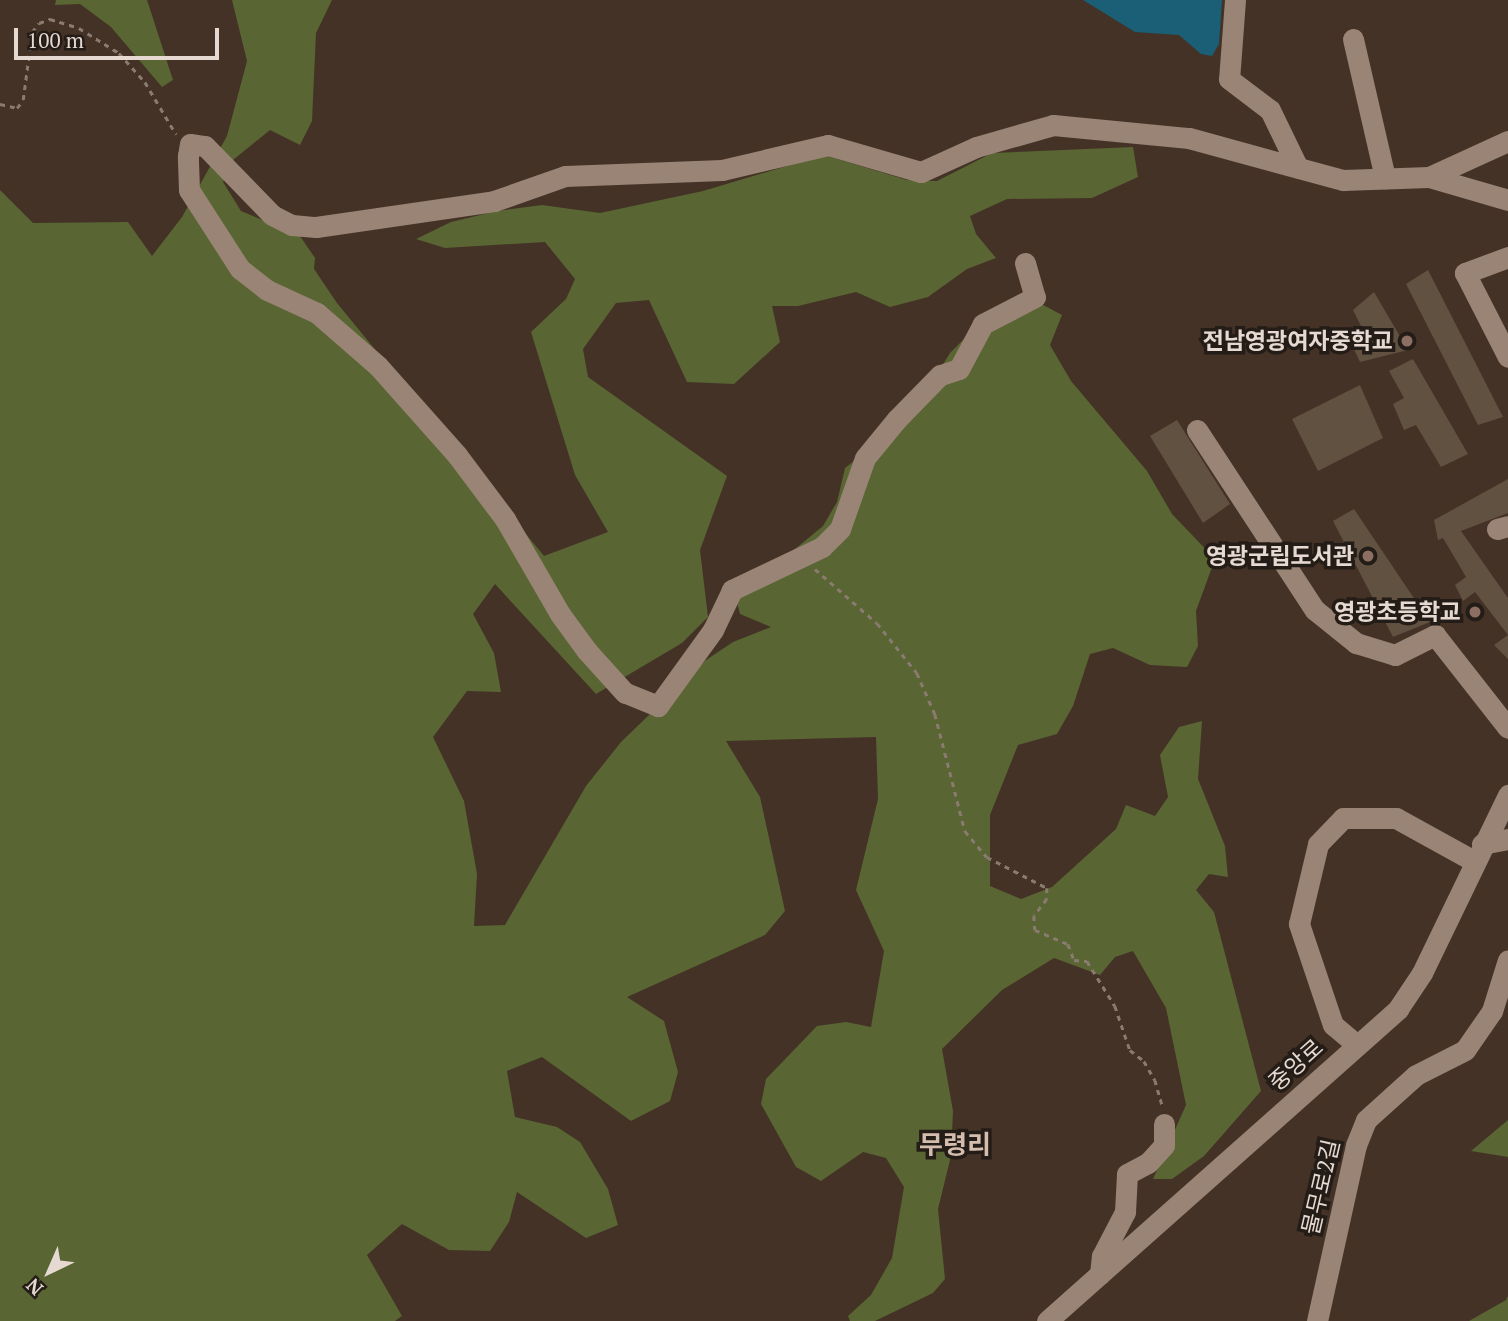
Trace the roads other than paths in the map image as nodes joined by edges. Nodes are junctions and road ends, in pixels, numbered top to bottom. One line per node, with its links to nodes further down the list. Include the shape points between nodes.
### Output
1 (1235, 0): 4 (street, via 1229,79 1270,110)
2 (1353, 39): 6 (street)
3 (1508, 141): 5 (street)
4 (1298, 168): 6 (street, via 1343,180); 9 (street, via 1189,138 1054,125 976,147 921,172 828,145 722,170 565,176 494,201 316,227 292,225 272,215 217,154 190,144 188,190 240,270 267,290 317,313 418,408 505,519 560,614 625,693 658,706 713,630 733,590 822,547 840,529 865,458 940,375 958,369 983,324 1035,297)
5 (1429, 177): 6 (street); 7 (street)
6 (1385, 178)
7 (1508, 200)
8 (1508, 257): 10 (street, via 1465,273)
9 (1024, 262)
10 (1508, 357)
11 (1196, 430): 12 (street, via 1315,610 1356,643 1395,655 1435,635)
12 (1508, 728)
13 (1508, 795): 15 (street, 중앙로)
14 (1508, 839): 15 (street)
15 (1478, 853): 17 (street, 중앙로, via 1422,973 1398,1009); 17 (street, via 1396,818 1343,818 1318,844 1300,924 1333,1025)
16 (1508, 960): 21 (street, 물무로2길, via 1492,1011 1465,1050 1416,1075 1366,1120 1356,1145)
17 (1357, 1045): 19 (street, 중앙로)
18 (1164, 1124): 19 (street, via 1164,1145 1148,1163 1127,1174 1125,1212 1102,1256)
19 (1100, 1274): 20 (street, 중앙로)
20 (1060, 1317)
21 (1317, 1321)

